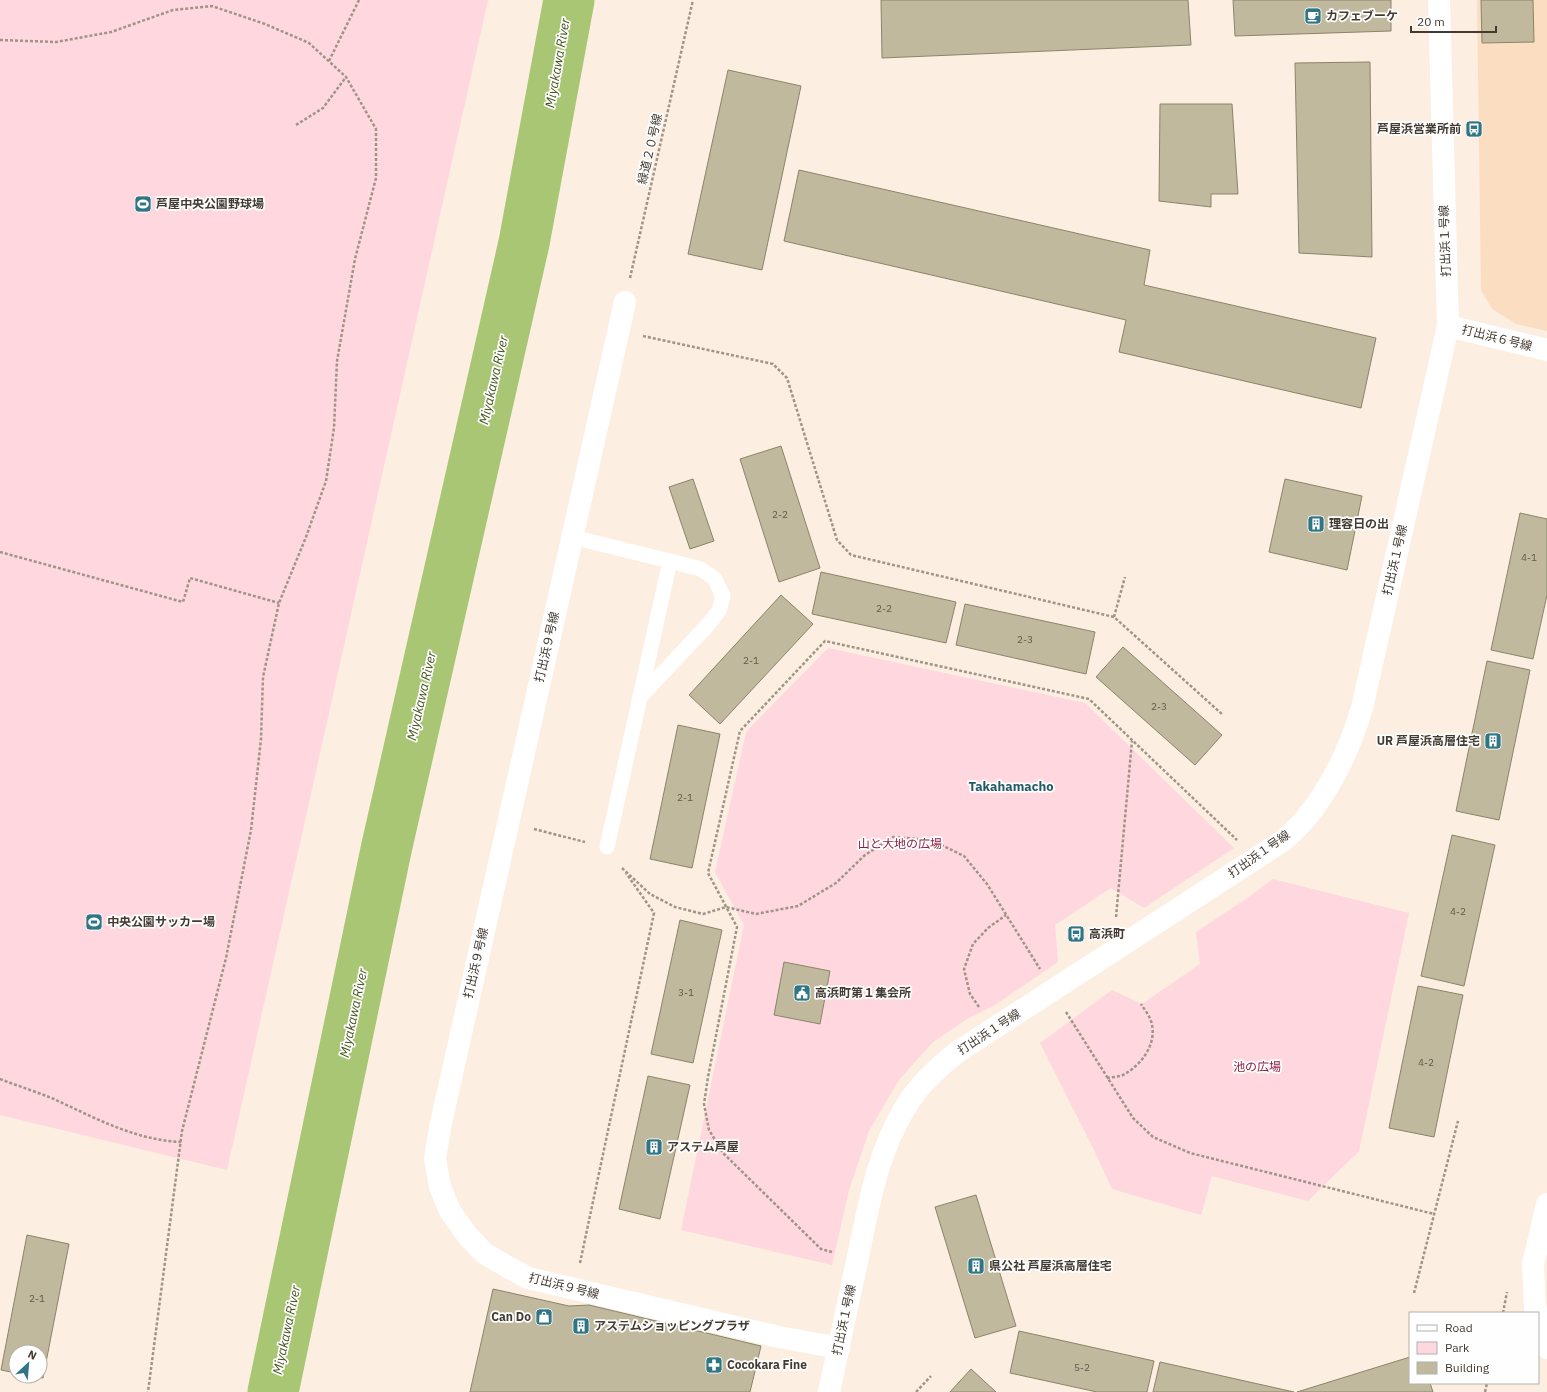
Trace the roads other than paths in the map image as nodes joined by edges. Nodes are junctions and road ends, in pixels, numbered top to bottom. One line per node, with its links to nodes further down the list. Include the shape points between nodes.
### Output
1 (1439, 0): 3 (street, 打出浜１号線)
2 (625, 302): 5 (street, 打出浜９号線)
3 (1448, 326): 4 (street, 打出浜６号線); 12 (street, 打出浜１号線, via 1364,700 1344,760 1325,794 1284,840 959,1051 920,1087 905,1108 887,1145 872,1190)
4 (1547, 350)
5 (572, 537): 6 (lane); 12 (street, 打出浜９号線, via 440,1123 435,1158 440,1187 450,1211 484,1253 528,1278 779,1337)
6 (670, 561): 7 (lane); 7 (lane, via 701,569 715,579 723,596 719,611 706,627)
7 (639, 698): 8 (lane)
8 (607, 847)
9 (1547, 1204): 10 (street, via 1534,1264)
10 (1537, 1312)
11 (1539, 1321): 13 (street)
12 (839, 1348): 14 (street, 打出浜１号線)
13 (1547, 1348)
14 (829, 1392)

